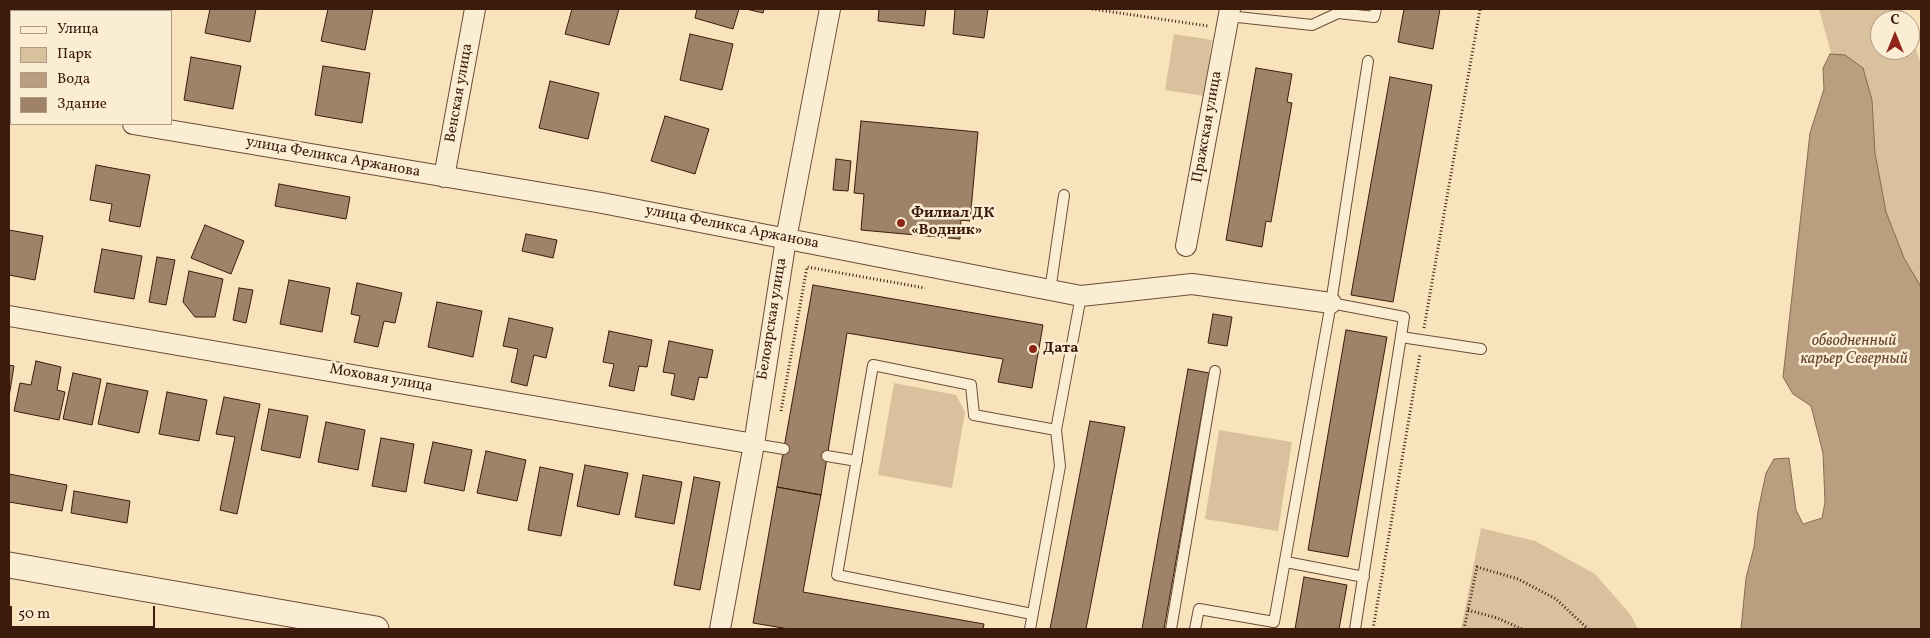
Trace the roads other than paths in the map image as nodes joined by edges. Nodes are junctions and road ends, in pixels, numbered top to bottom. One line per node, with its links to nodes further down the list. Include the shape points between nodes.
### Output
1 (475, 9): 7 (street, Венская улица)
2 (830, 9): 9 (street, Белоярская улица)
3 (1376, 9): 4 (lane, via 1374,17 1338,13 1312,25)
4 (1228, 18): 10 (street, Пражская улица)
5 (1368, 62): 13 (lane)
6 (139, 125): 7 (street, улица Феликса Аржанова)
7 (444, 177): 9 (street, улица Феликса Аржанова, via 602,203)
8 (1064, 195): 11 (lane)
9 (786, 239): 11 (street, улица Феликса Аржанова); 19 (street, Белоярская улица)
10 (1186, 246)
11 (1050, 291): 12 (street, улица Феликса Аржанова)
12 (1081, 296): 13 (street, улица Феликса Аржанова, via 1192,284); 18 (lane)
13 (1330, 303): 15 (lane, via 1404,316); 23 (lane)
14 (9, 316): 19 (street, Моховая улица)
15 (1400, 337): 16 (lane); 25 (lane)
16 (1481, 349)
17 (1216, 371): 30 (lane)
18 (1056, 430): 22 (lane, via 974,414 971,385 874,365); 26 (lane, via 1060,466)
19 (754, 444): 20 (lane); 28 (street, Белоярская улица)
20 (779, 448)
21 (827, 456): 22 (lane)
22 (857, 461): 26 (lane, via 836,576)
23 (1286, 562): 25 (lane); 31 (lane, via 1274,622 1199,609)
24 (9, 565): 27 (street)
25 (1364, 577): 32 (lane)
26 (1032, 614): 29 (lane)
27 (376, 629)
28 (720, 629)
29 (1030, 629)
30 (1170, 629)
31 (1196, 629)
32 (1356, 629)

